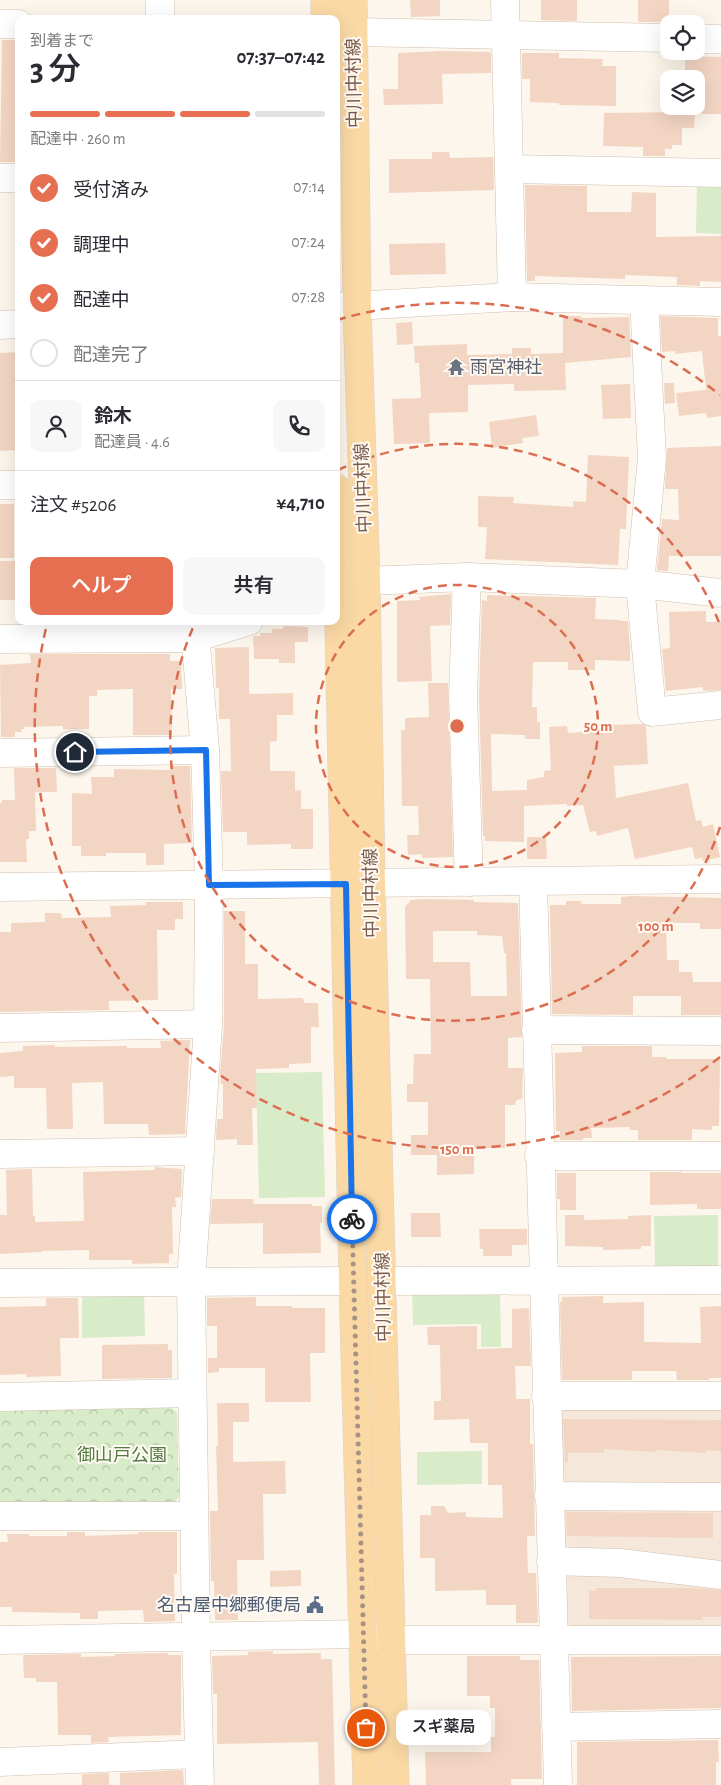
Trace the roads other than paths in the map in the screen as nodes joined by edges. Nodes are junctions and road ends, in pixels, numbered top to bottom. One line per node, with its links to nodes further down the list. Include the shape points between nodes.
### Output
1 (160, 0): 5 (street)
2 (325, 0): 6 (main road, 中川中村線)
3 (353, 0): 9 (main road, 中川中村線)
4 (505, 0): 10 (street)
5 (160, 15)
6 (325, 15)
7 (0, 24): 8 (street)
8 (15, 24)
9 (354, 32): 10 (street); 21 (main road, 中川中村線)
10 (506, 35): 11 (street); 14 (street)
11 (660, 38)
12 (705, 39): 13 (street)
13 (721, 40)
14 (509, 169): 15 (street); 18 (street)
15 (721, 173)
16 (0, 178): 17 (street)
17 (15, 178)
18 (512, 297): 19 (street); 21 (street)
19 (644, 300): 20 (street); 28 (street, via 652,458)
20 (721, 302)
21 (347, 307): 27 (main road, 中川中村線)
22 (15, 324): 23 (street)
23 (0, 325)
24 (0, 485): 25 (street)
25 (15, 485)
26 (467, 577): 27 (street); 28 (street); 38 (street, via 462,696)
27 (366, 580): 40 (main road, 中川中村線)
28 (640, 584): 29 (street); 34 (street, via 652,712)
29 (721, 593)
30 (340, 622): 40 (main road, 中川中村線)
31 (225, 625): 32 (street)
32 (195, 630): 33 (street); 35 (street)
33 (0, 639)
34 (721, 706)
35 (206, 750): 36 (street); 41 (street)
36 (0, 753)
37 (721, 879): 39 (street)
38 (469, 882): 39 (street); 40 (street)
39 (533, 882): 45 (street)
40 (358, 884): 41 (street); 52 (main road, 中川中村線); 55 (main road, 中川中村線)
41 (209, 885): 42 (street); 43 (street)
42 (0, 887)
43 (208, 1024): 44 (street); 47 (street)
44 (0, 1028)
45 (536, 1030): 46 (street); 49 (street)
46 (721, 1031)
47 (200, 1151): 48 (street); 54 (street)
48 (0, 1154)
49 (540, 1156): 50 (street); 53 (street)
50 (721, 1156)
51 (721, 1280): 53 (street)
52 (382, 1281): 53 (street); 70 (main road, 中川中村線)
53 (543, 1281): 58 (street)
54 (191, 1282): 55 (street); 56 (street); 57 (street)
55 (353, 1282): 67 (main road, 中川中村線)
56 (0, 1283)
57 (192, 1393): 60 (street); 64 (street)
58 (546, 1396): 59 (street); 61 (street)
59 (721, 1396)
60 (0, 1397)
61 (549, 1496): 62 (street); 65 (street)
62 (721, 1497)
63 (0, 1516): 64 (street)
64 (194, 1516): 68 (street)
65 (551, 1561): 66 (street, via 620,1563); 71 (street)
66 (721, 1575)
67 (364, 1634): 68 (street); 70 (street); 78 (main road, 中川中村線)
68 (196, 1637): 69 (street); 75 (street)
69 (0, 1640)
70 (391, 1640): 71 (street); 79 (main road, 中川中村線)
71 (553, 1640): 72 (street); 74 (street)
72 (721, 1640)
73 (721, 1724): 74 (street)
74 (556, 1727): 80 (street)
75 (199, 1754): 76 (street); 77 (street)
76 (0, 1762)
77 (200, 1785)
78 (367, 1785)
79 (395, 1785)
80 (558, 1785)

